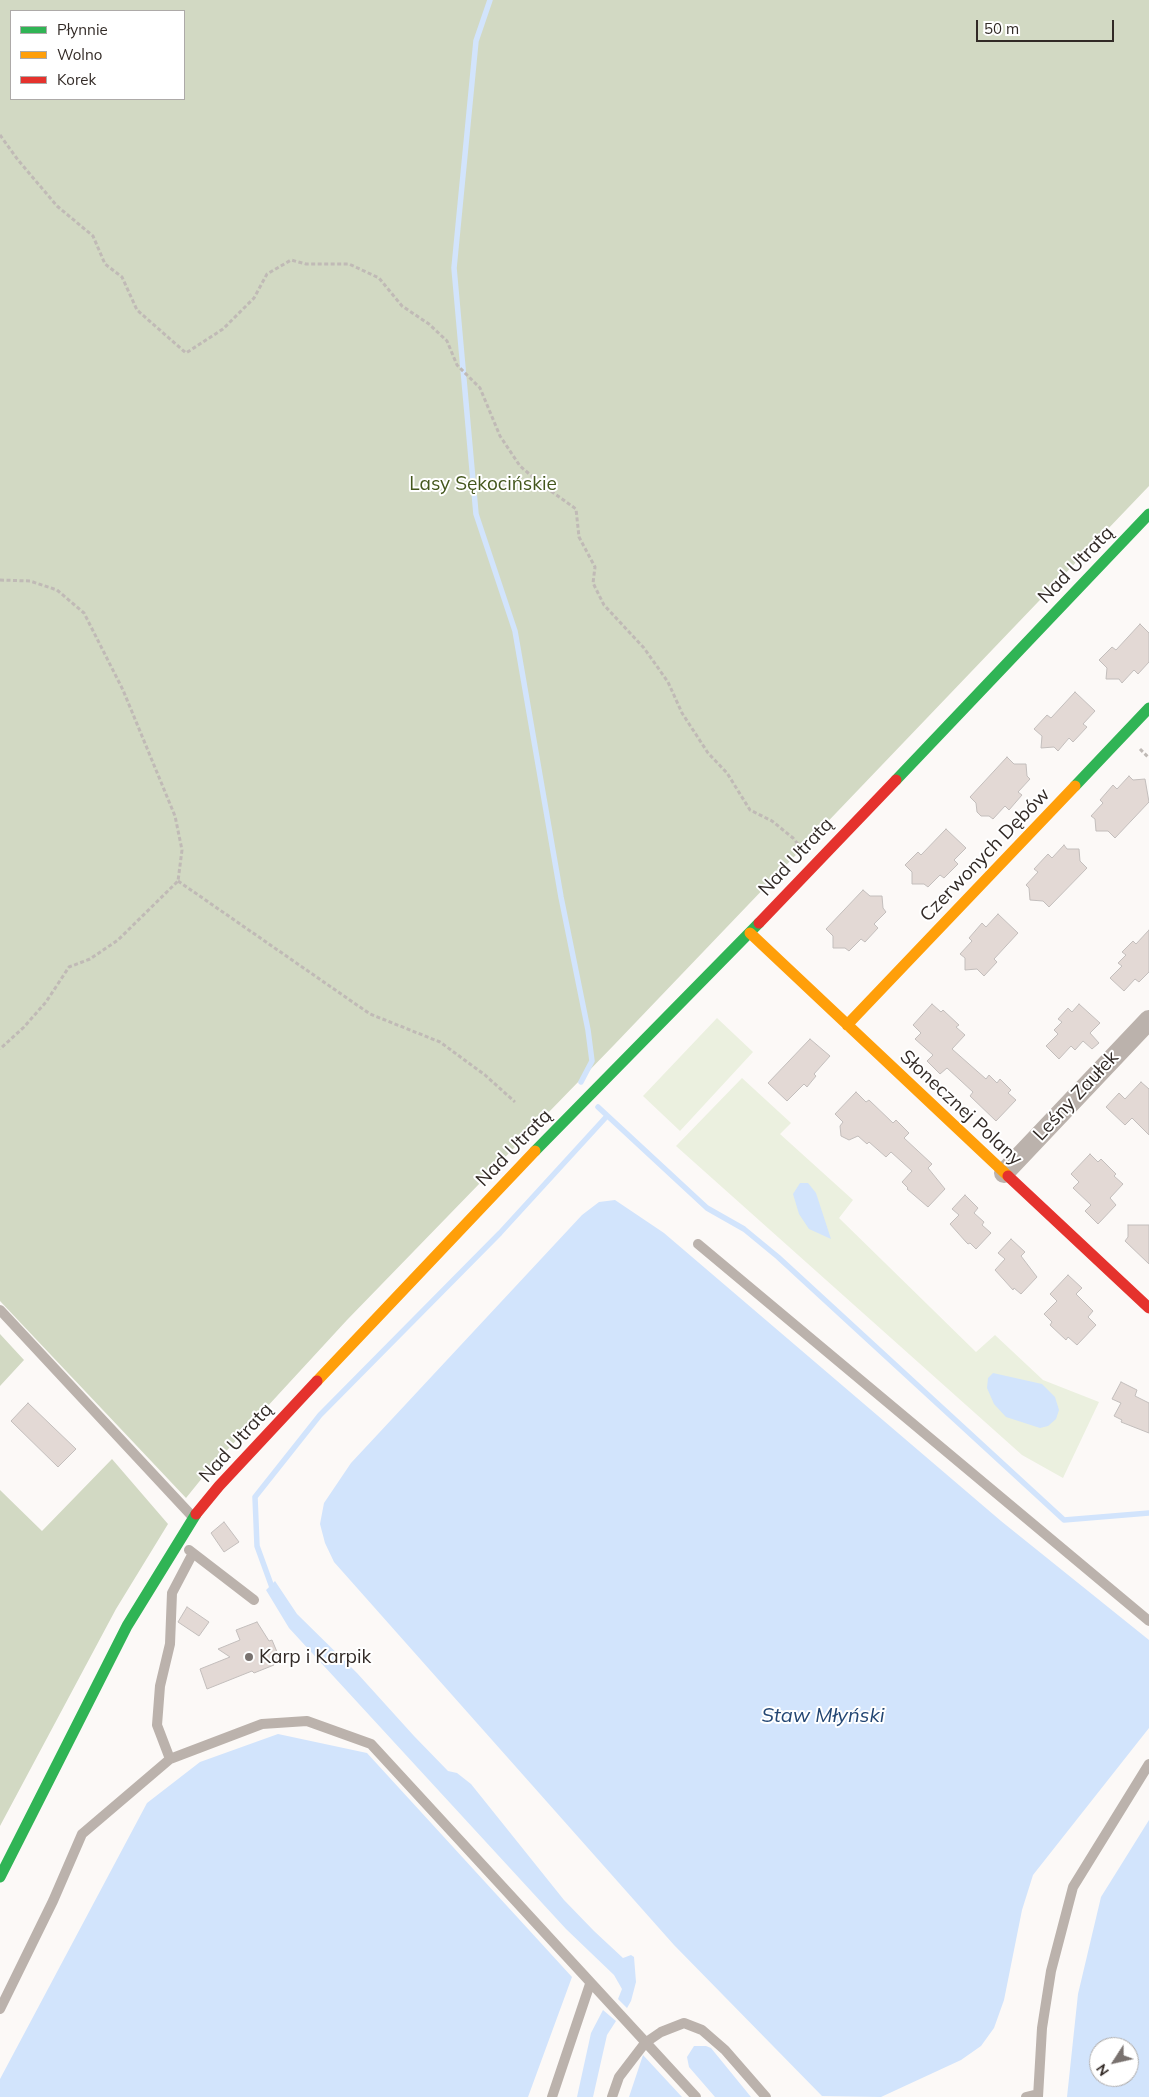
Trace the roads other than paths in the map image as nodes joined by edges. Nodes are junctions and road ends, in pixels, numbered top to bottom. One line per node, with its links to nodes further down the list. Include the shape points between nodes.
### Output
1 (1149, 514): 3 (street, Nad Utratą)
2 (1149, 708): 5 (street, Czerwonych Dębów)
3 (750, 933): 5 (street, Słonecznej Polany); 10 (street, Nad Utratą, via 416,1275 246,1455)
4 (1149, 1020): 6 (street, Leśny Zaułek)
5 (847, 1025): 6 (street, Słonecznej Polany)
6 (1004, 1173): 8 (street, Słonecznej Polany)
7 (698, 1244): 14 (lane)
8 (1149, 1308)
9 (0, 1310): 10 (lane)
10 (194, 1518): 11 (street, Nad Utratą)
11 (178, 1542): 12 (lane); 17 (street, Nad Utratą, via 127,1626)
12 (193, 1553): 13 (lane); 15 (lane, via 172,1593 170,1644 160,1686 157,1725)
13 (254, 1600)
14 (1149, 1621)
15 (170, 1759): 18 (lane, via 262,1724 307,1721 371,1744); 19 (lane, via 82,1834)
16 (1149, 1764): 21 (lane, via 1073,1887 1050,1971)
17 (0, 1877)
18 (590, 1984): 20 (lane); 22 (lane)
19 (0, 2009)
20 (645, 2043): 23 (lane, via 620,2077); 24 (lane); 25 (lane, via 684,2023 702,2030 725,2050)
21 (1038, 2095): 26 (lane)
22 (552, 2097)
23 (612, 2097)
24 (696, 2097)
25 (766, 2097)
26 (1026, 2097)

